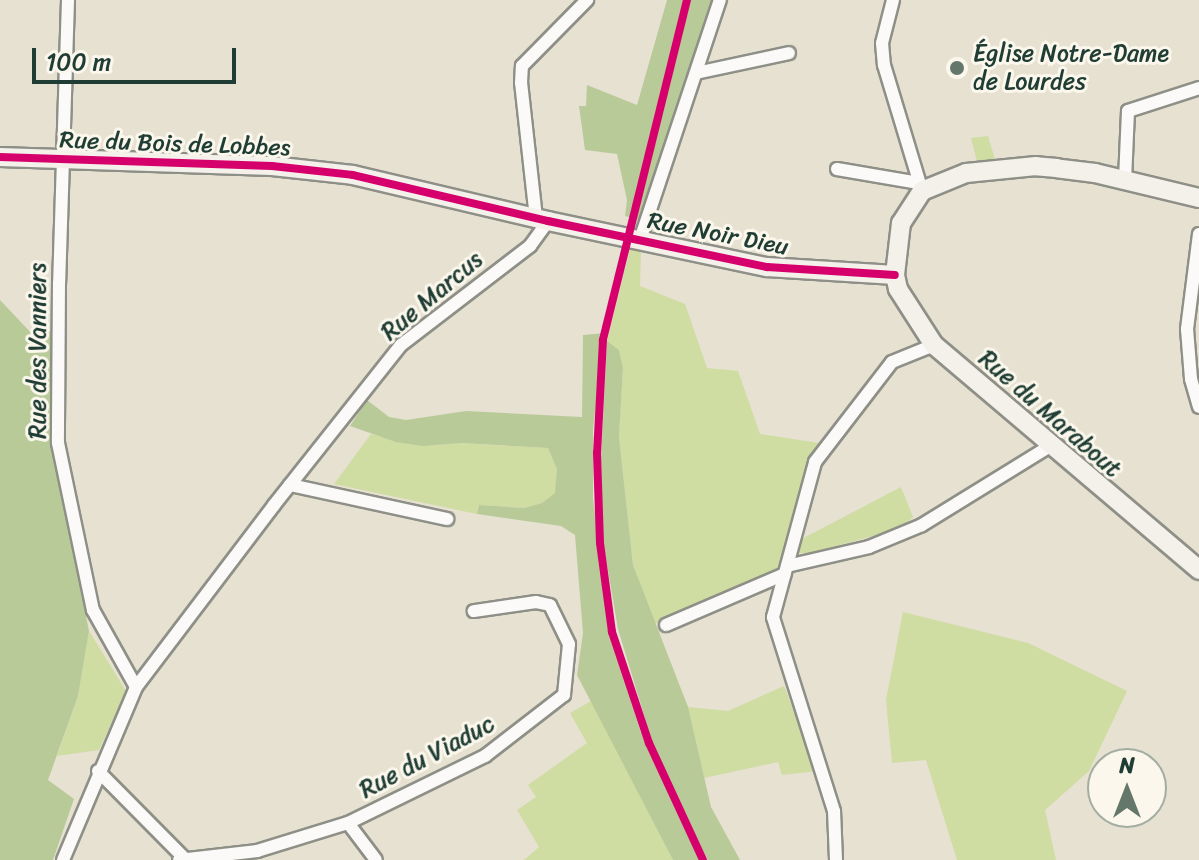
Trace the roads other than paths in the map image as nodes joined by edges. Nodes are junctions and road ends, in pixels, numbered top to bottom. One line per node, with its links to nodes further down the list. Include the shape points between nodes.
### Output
1 (68, 0): 9 (street, Rue des Vanniers)
2 (587, 0): 14 (street, via 522,66)
3 (720, 0): 6 (street)
4 (893, 0): 12 (street, via 882,43 884,65)
5 (789, 53): 6 (street)
6 (696, 73): 16 (street)
7 (1199, 88): 11 (street, via 1128,111)
8 (0, 157): 9 (street, Rue du Bois de Lobbes)
9 (63, 160): 14 (street, Rue du Bois de Lobbes, via 272,166 353,175); 27 (street, Rue des Vanniers, via 58,443 93,610)
10 (837, 169): 12 (street)
11 (1125, 180): 12 (street, via 1036,166 966,173); 13 (street)
12 (921, 187): 17 (street, via 901,223)
13 (1199, 198)
14 (542, 220): 16 (street, Rue Noir Dieu); 21 (street, Rue Marcus, via 530,246 401,345)
15 (1199, 234): 19 (street, via 1187,329)
16 (640, 240): 17 (street, Rue Noir Dieu, via 767,267)
17 (895, 275): 18 (street, Rue du Marabout, via 898,289)
18 (934, 345): 20 (street, Rue du Marabout); 23 (street, via 892,362 815,462)
19 (1199, 407)
20 (1050, 446): 23 (street, via 922,525 869,547); 24 (street, Rue du Marabout)
21 (290, 485): 22 (street); 27 (street, Rue Marcus)
22 (447, 519)
23 (786, 570): 26 (street); 34 (street, via 773,617 834,811)
24 (1199, 570)
25 (474, 611): 29 (street, Rue du Viaduc, via 536,602 550,605 569,644 564,695 485,756)
26 (666, 625)
27 (136, 687): 28 (street, Rue Marcus)
28 (98, 771): 31 (street); 32 (street, Rue Marcus)
29 (348, 823): 30 (street, Rue du Viaduc); 33 (street)
30 (260, 855): 31 (street, Rue du Viaduc)
31 (181, 858)
32 (63, 860)
33 (376, 860)
34 (836, 860)

